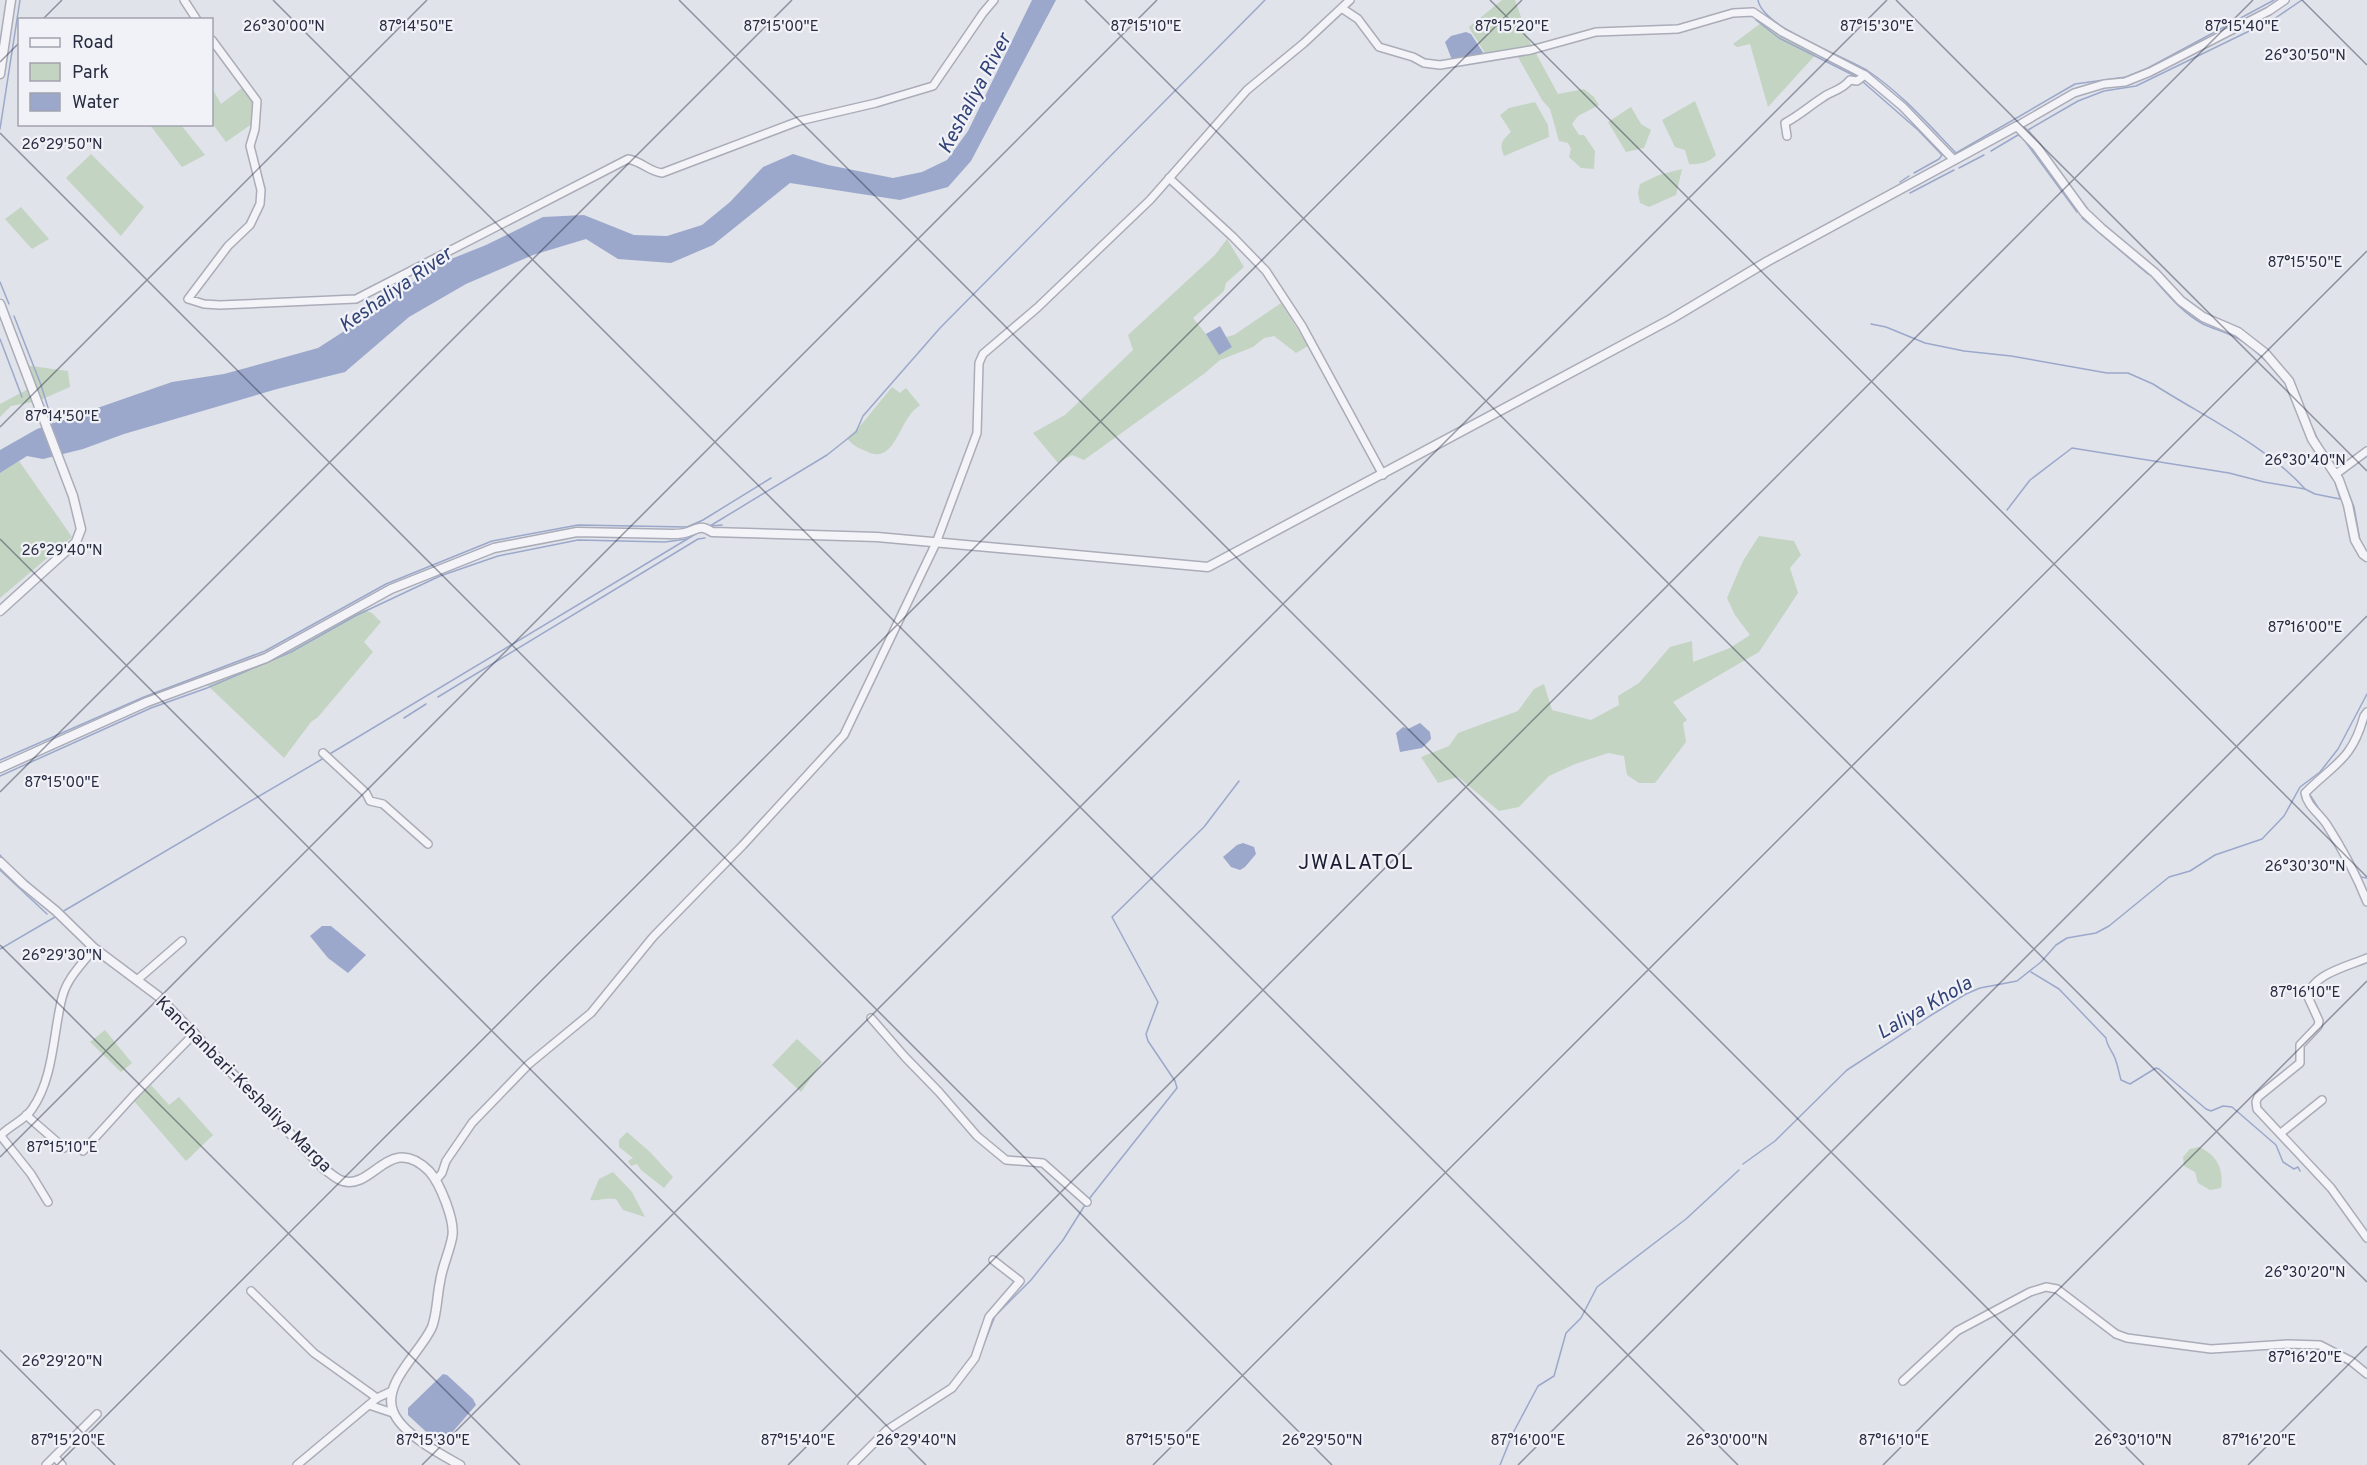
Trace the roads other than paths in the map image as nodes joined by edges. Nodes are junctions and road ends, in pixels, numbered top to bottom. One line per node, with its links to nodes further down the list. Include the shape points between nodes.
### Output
1 (10, 0): 9 (street)
2 (184, 0): 7 (street)
3 (994, 0): 8 (street, via 933,86 799,121 662,172 652,172 641,161 627,159 356,299 295,303 204,304 188,299 228,246 250,225 260,204 261,190 250,146 257,101)
4 (1350, 0): 6 (street)
5 (2285, 0): 11 (street, via 2150,72 2074,93)
6 (1343, 9): 10 (street, via 1358,19 1379,47 1440,65 1531,50 1596,32 1678,28 1746,11); 14 (street, via 1248,90)
7 (196, 18)
8 (213, 41)
9 (0, 74)
10 (1865, 75): 12 (street, via 1857,81 1850,80 1842,90 1823,97 1785,123); 13 (street, via 1904,107)
11 (2017, 126): 13 (street); 17 (street, via 2101,228 2155,273 2181,301 2265,353 2289,381 2312,439)
12 (1787, 136)
13 (1954, 160): 18 (street)
14 (1169, 178): 18 (street, via 1266,272 1302,326); 19 (street, via 1037,308 983,354 979,363 977,433)
15 (0, 304): 21 (street, via 73,496 81,529 76,542)
16 (2367, 451): 17 (street)
17 (2336, 474): 20 (street, via 2355,540)
18 (1383, 475): 19 (street, via 1208,567)
19 (936, 543): 24 (street, via 877,537 712,532 696,527 687,533 672,534 577,532 494,548 391,589 266,658 147,702); 40 (street, via 844,735 653,937 591,1013 529,1064 472,1123)
20 (2367, 557)
21 (0, 610)
22 (2367, 712): 27 (street, via 2346,757 2305,793 2355,871)
23 (323, 753): 25 (street, via 370,801 382,804)
24 (0, 768)
25 (428, 844)
26 (0, 862): 29 (street, Kanchanbari-Keshaliya Marga)
27 (2367, 902)
28 (183, 941): 31 (street)
29 (94, 948): 31 (street, Kanchanbari-Keshaliya Marga); 35 (street, via 73,973 62,997 45,1080)
30 (2367, 958): 36 (street, via 2323,977 2309,992 2318,1026 2300,1045 2300,1063 2256,1102 2257,1109)
31 (137, 980): 33 (street, Kanchanbari-Keshaliya Marga)
32 (871, 1018): 42 (street, via 977,1136 1006,1160 1043,1163)
33 (195, 1033): 39 (street); 40 (street, Kanchanbari-Keshaliya Marga, via 324,1169 343,1181 361,1178 397,1157 412,1158)
34 (2322, 1100): 36 (street)
35 (26, 1115): 37 (street); 38 (street)
36 (2281, 1133): 43 (street, via 2340,1198)
37 (0, 1135): 41 (street)
38 (64, 1148)
39 (83, 1151)
40 (436, 1180): 48 (street, Kanchanbari-Keshaliya Marga, via 453,1236 443,1263 433,1325)
41 (48, 1202)
42 (1087, 1202)
43 (2367, 1238)
44 (993, 1260): 58 (street, via 1020,1281 989,1317 975,1358 952,1388 887,1430)
45 (251, 1291): 49 (street, via 314,1353)
46 (2367, 1374): 47 (street, via 2320,1345 2211,1349 2127,1338 2116,1334 2058,1289 2046,1287 1957,1331)
47 (1903, 1381)
48 (392, 1391): 49 (street); 51 (street)
49 (377, 1398): 50 (street)
50 (369, 1405): 51 (street); 56 (street)
51 (393, 1413): 57 (street, via 428,1447)
52 (97, 1414): 53 (street)
53 (55, 1457): 54 (street); 55 (street)
54 (46, 1465)
55 (62, 1465)
56 (297, 1465)
57 (460, 1465)
58 (852, 1465)

